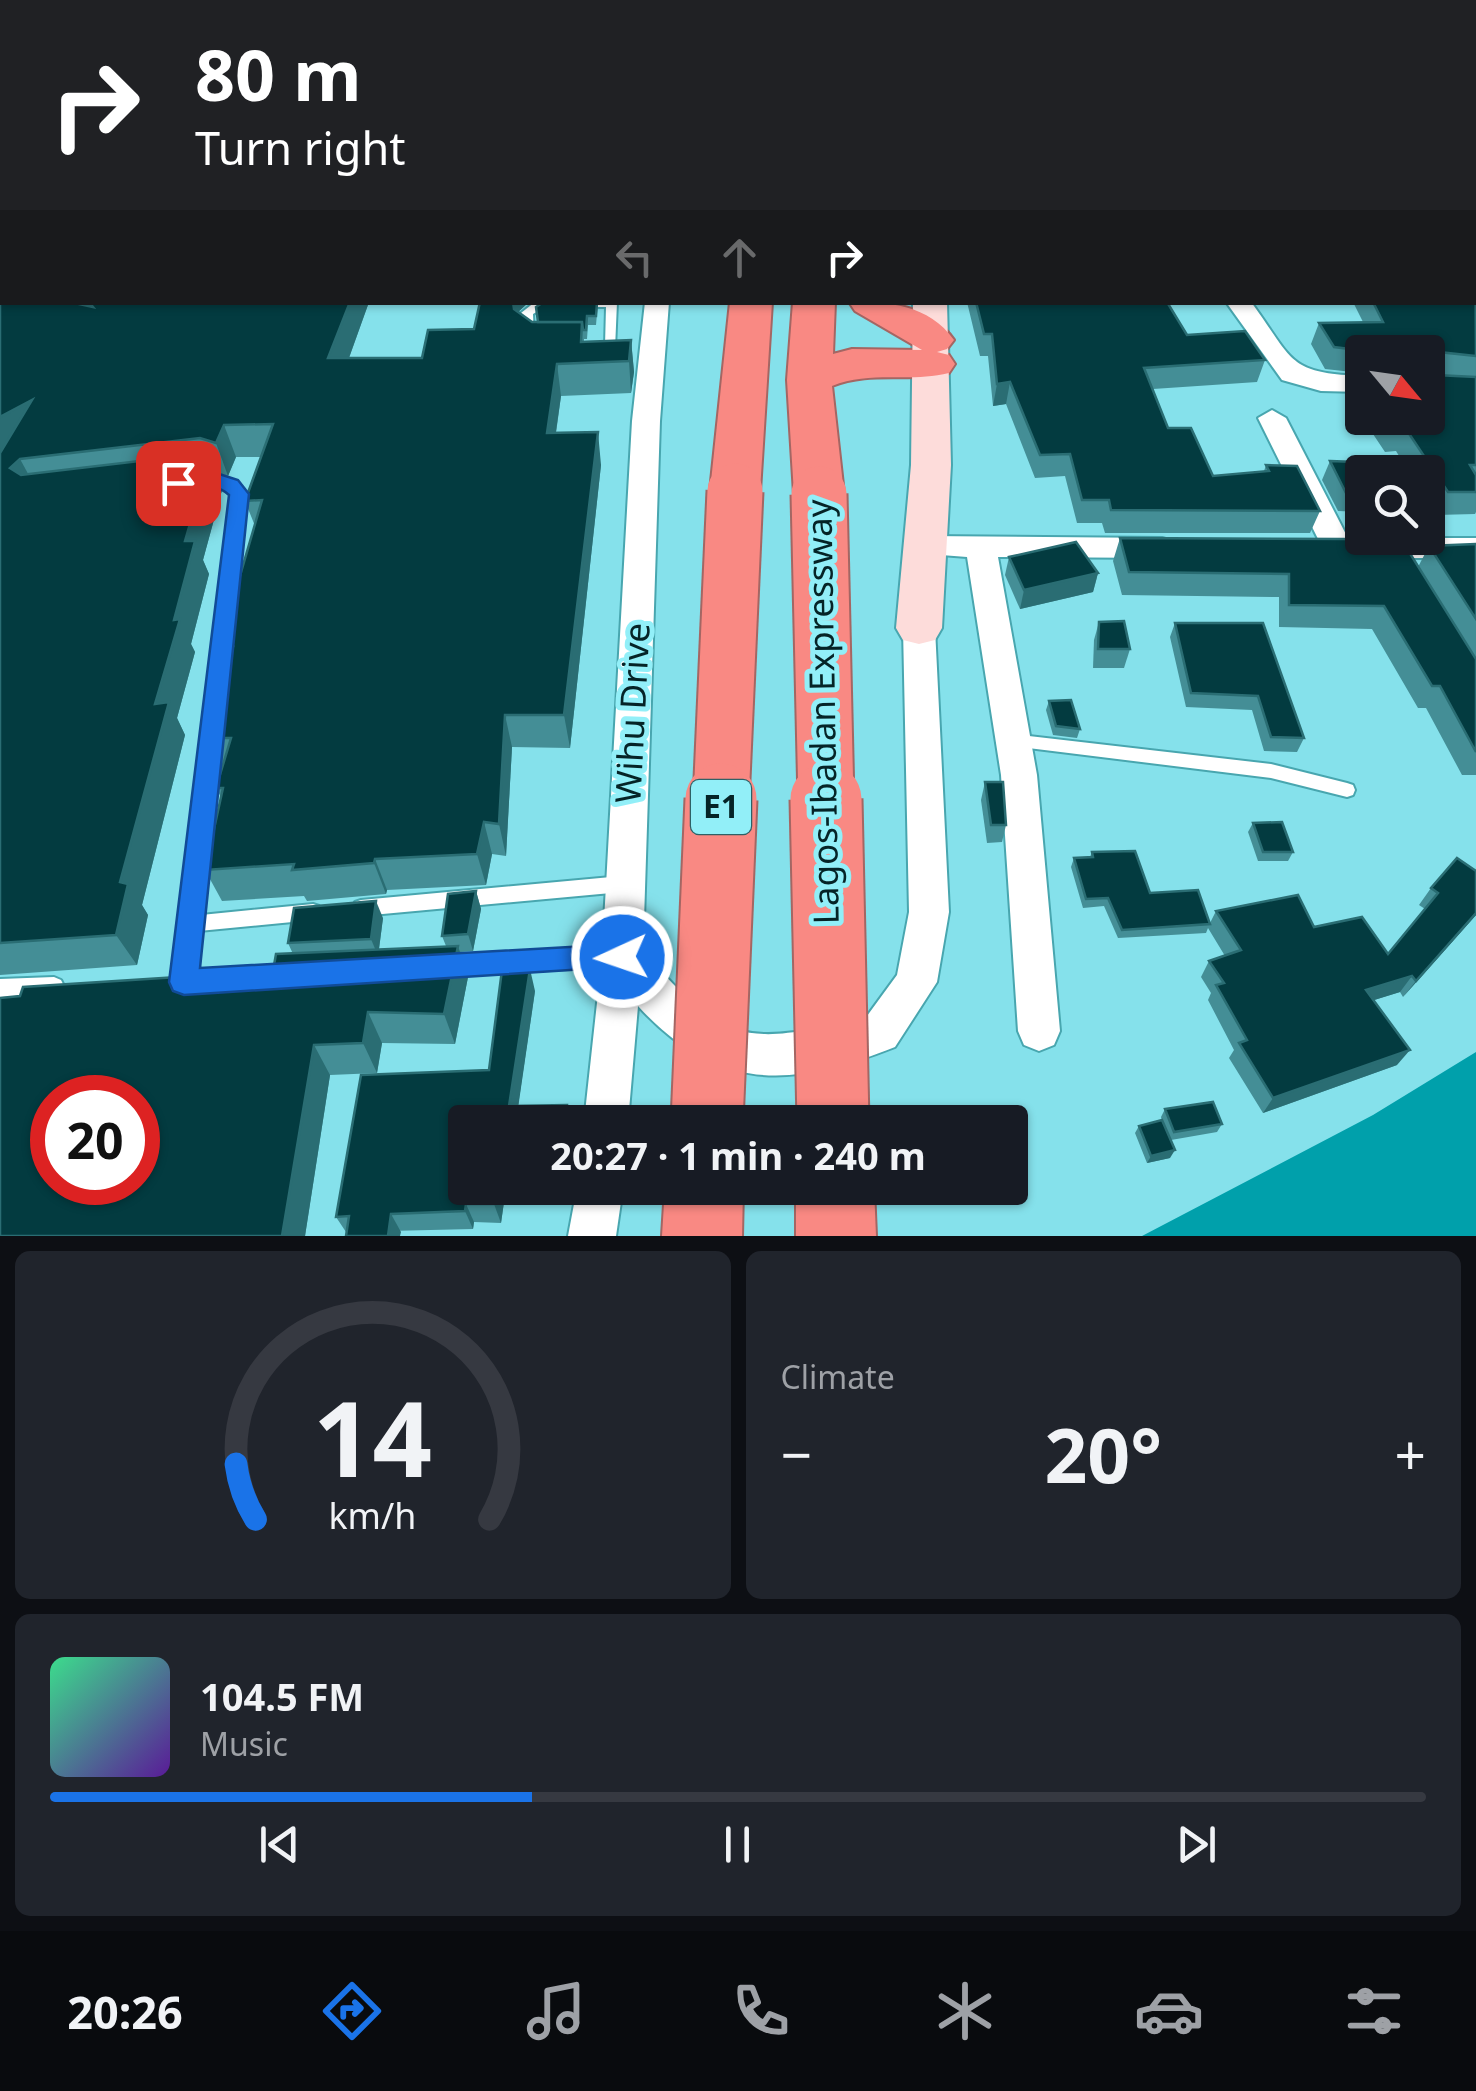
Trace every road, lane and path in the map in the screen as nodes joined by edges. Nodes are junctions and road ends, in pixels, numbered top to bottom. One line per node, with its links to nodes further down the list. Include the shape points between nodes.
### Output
1 (576, 305): 11 (lane, via 527,312 528,341)
2 (610, 305): 10 (lane)
3 (656, 305): 10 (street, Wihu Drive)
4 (751, 305): 34 (highway, E1, bridge, via 735,491)
5 (814, 305): 12 (highway, Lagos-Ibadan Expressway)
6 (875, 305): 8 (highway)
7 (1240, 305): 13 (street, via 1290,374)
8 (932, 336): 12 (highway); 16 (main road)
9 (593, 346): 10 (lane)
10 (631, 346): 25 (street, Wihu Drive)
11 (538, 347)
12 (808, 380): 35 (highway, Lagos-Ibadan Expressway, bridge, via 819,494)
13 (1345, 384)
14 (1272, 418): 20 (street)
15 (174, 484): 26 (lane, via 213,479 239,494)
16 (926, 546): 17 (street); 22 (main road)
17 (982, 547): 18 (street); 23 (street)
18 (1197, 548)
19 (1303, 548): 20 (street)
20 (1337, 548): 21 (street, via 1395,555)
21 (1476, 548)
22 (919, 628): 27 (street, via 929,912 916,982 880,1033 800,1054 725,1050 663,1005)
23 (1012, 740): 24 (lane, via 1271,771); 32 (street)
24 (1348, 790)
25 (626, 883): 26 (lane); 27 (street, Wihu Drive)
26 (191, 924): 29 (lane)
27 (622, 957): 28 (lane); 33 (street, Wihu Drive)
28 (423, 968)
29 (184, 982)
30 (74, 985): 31 (lane)
31 (0, 988)
32 (1040, 1031)
33 (608, 1105)
34 (708, 1105)
35 (834, 1105)
36 (597, 1205): 39 (street)
37 (703, 1205): 40 (highway)
38 (835, 1205): 41 (highway)
39 (592, 1236)
40 (702, 1236)
41 (836, 1236)

